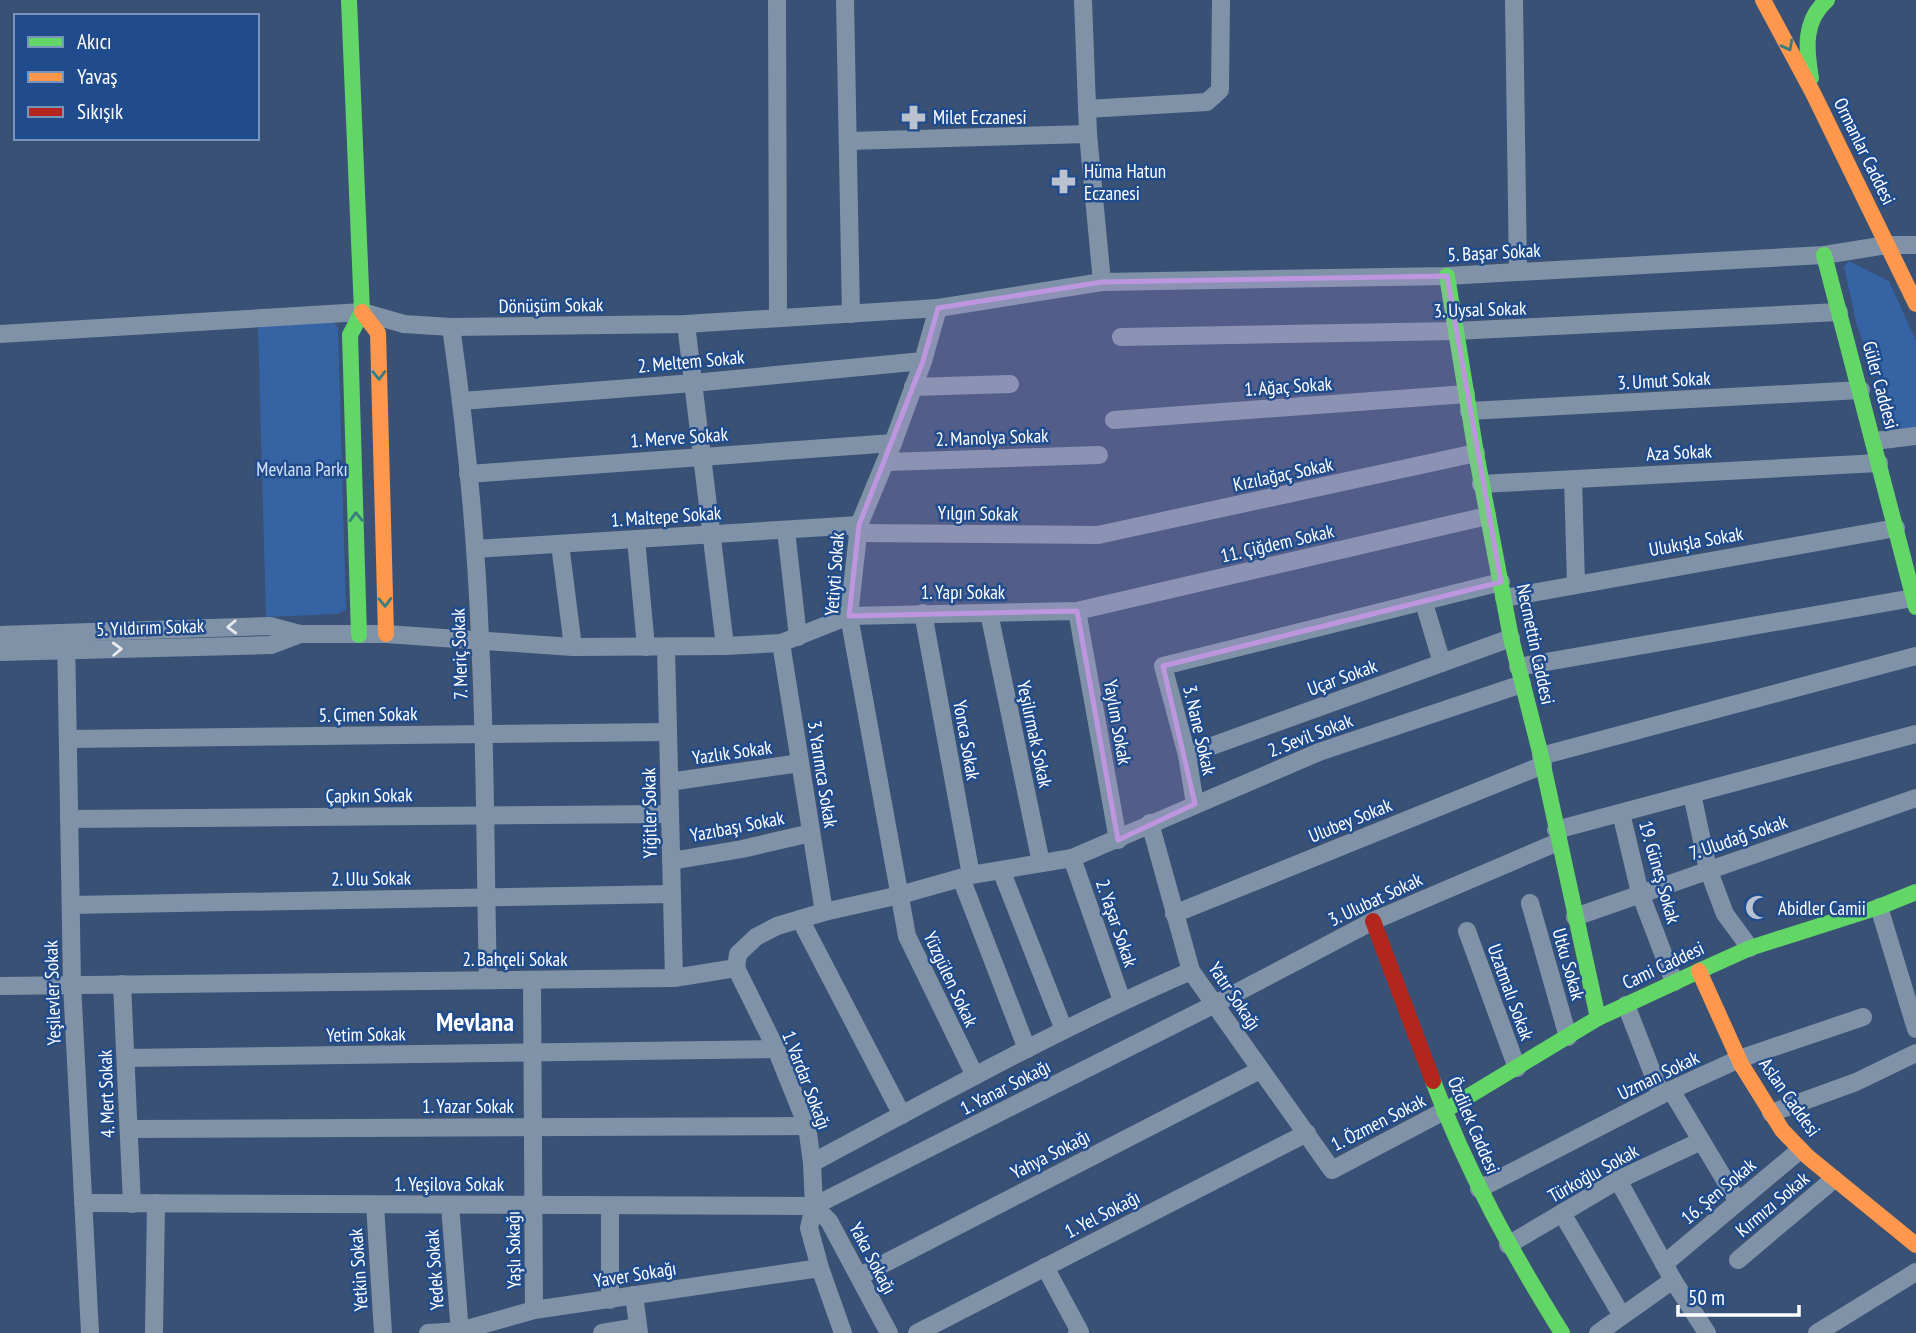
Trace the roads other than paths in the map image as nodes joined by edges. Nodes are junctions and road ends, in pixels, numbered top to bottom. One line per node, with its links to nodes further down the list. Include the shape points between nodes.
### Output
1 (349, 0): 21 (main road)
2 (777, 0): 24 (street)
3 (845, 0): 12 (street)
4 (1083, 0): 10 (street)
5 (1221, 0): 10 (street, via 1220,90 1208,102)
6 (1514, 0): 16 (street)
7 (1763, 0): 9 (main road, one-way to 9)
8 (1827, 0): 9 (main road, via 1808,23)
9 (1813, 93): 13 (main road, Ormanlar Caddesi)
10 (1087, 109): 11 (street)
11 (1088, 134): 12 (street); 18 (street)
12 (848, 141): 23 (street)
13 (1887, 245): 14 (street, 5. Başar Sokak); 15 (street, 5. Başar Sokak); 19 (main road, Ormanlar Caddesi)
14 (1916, 245)
15 (1824, 255): 16 (street, 5. Başar Sokak); 22 (main road, Güler Caddesi)
16 (1518, 272): 17 (street, 5. Başar Sokak)
17 (1447, 276): 18 (street, 5. Başar Sokak); 27 (main road, Necmettin Caddesi)
18 (1102, 282): 20 (street, Dönüşüm Sokak)
19 (1916, 304)
20 (938, 308): 23 (street, Dönüşüm Sokak); 30 (street, Yetiyti Sokak)
21 (362, 312): 26 (street, Dönüşüm Sokak, via 404,324); 28 (street, Dönüşüm Sokak); 66 (main road, one-way to 66, via 378,333); 68 (main road, one-way to 21, via 350,335)
22 (1839, 312): 27 (street, 3. Uysal Sokak); 34 (main road, Güler Caddesi)
23 (852, 314): 24 (street, Dönüşüm Sokak)
24 (778, 318): 25 (street, Dönüşüm Sokak)
25 (686, 324): 26 (street, Dönüşüm Sokak); 31 (street)
26 (451, 327): 35 (street, 7. Meriç Sokak)
27 (1455, 331): 29 (street, 3. Uysal Sokak); 36 (main road, Necmettin Caddesi)
28 (0, 334)
29 (1121, 337)
30 (923, 361): 31 (street, 2. Meltem Sokak); 33 (street, Yetiyti Sokak)
31 (693, 383): 35 (street, 2. Meltem Sokak); 43 (street)
32 (1010, 384): 33 (street)
33 (913, 387): 40 (street, Yetiyti Sokak)
34 (1861, 390): 36 (street, 3. Umut Sokak); 39 (main road, Güler Caddesi)
35 (462, 401): 46 (street, 7. Meriç Sokak)
36 (1468, 403): 37 (street, 1. Ağaç Sokak); 41 (main road, Necmettin Caddesi)
37 (1114, 419)
38 (1916, 436): 39 (street)
39 (1874, 441): 45 (main road, Güler Caddesi)
40 (893, 443): 43 (street, 1. Merve Sokak); 44 (street, Yetiyti Sokak)
41 (1476, 453): 48 (main road, Necmettin Caddesi); 54 (street, Kızılağaç Sokak)
42 (1099, 455): 44 (street, 2. Manolya Sokak)
43 (702, 456): 46 (street, 1. Merve Sokak); 53 (street)
44 (886, 462): 51 (street, Yetiyti Sokak)
45 (1880, 463): 47 (street, Aza Sokak); 50 (main road, Güler Caddesi)
46 (468, 474): 57 (street, 7. Meriç Sokak)
47 (1573, 478): 48 (street, Aza Sokak); 58 (street)
48 (1481, 484): 49 (main road, Necmettin Caddesi)
49 (1488, 516): 59 (main road, Necmettin Caddesi); 62 (street, 11. Çiğdem Sokak)
50 (1896, 528): 58 (street, Ulukışla Sokak); 61 (main road, Güler Caddesi)
51 (858, 529): 52 (street, 1. Maltepe Sokak); 54 (street, Yılgın Sokak); 65 (street, Yetiyti Sokak)
52 (786, 530): 53 (street, 1. Maltepe Sokak); 70 (street, 3. Yarımca Sokak)
53 (711, 534): 55 (street, 1. Maltepe Sokak); 73 (street)
54 (1098, 535)
55 (636, 539): 56 (street, 1. Maltepe Sokak); 75 (street)
56 (560, 544): 57 (street, 1. Maltepe Sokak); 74 (street)
57 (475, 549): 72 (street, 7. Meriç Sokak)
58 (1576, 584): 59 (street, Ulukışla Sokak)
59 (1502, 590): 60 (street, Ulukışla Sokak); 69 (main road, Necmettin Caddesi)
60 (1424, 603): 79 (street); 80 (street, Ulukışla Sokak)
61 (1915, 603): 81 (street, 2. Sevil Sokak)
62 (1077, 611): 64 (street, 1. Yapı Sokak); 100 (street, Yaylım Sokak)
63 (923, 613): 64 (street, 1. Yapı Sokak); 65 (street, 1. Yapı Sokak); 106 (street, Yonca Sokak)
64 (989, 613): 103 (street, Yeşilırmak Sokak)
65 (849, 616): 70 (street, 5. Yıldırım Sokak); 110 (street, Yetiyti Sokak)
66 (386, 634): 68 (street, 5. Yıldırım Sokak); 72 (street, 5. Yıldırım Sokak)
67 (0, 635): 71 (street, 5. Yıldırım Sokak)
68 (359, 635): 71 (street, 5. Yıldırım Sokak, via 300,634 270,626)
69 (1511, 638): 79 (street, Uçar Sokak); 81 (main road, Necmettin Caddesi)
70 (789, 640): 73 (street, 5. Yıldırım Sokak); 88 (street, 3. Yarımca Sokak)
71 (67, 642): 77 (street, 5. Yıldırım Sokak); 85 (street, Yeşilevler Sokak)
72 (481, 642): 74 (street, 5. Yıldırım Sokak); 83 (street, 7. Meriç Sokak)
73 (725, 646): 76 (street, 5. Yıldırım Sokak)
74 (573, 647): 75 (street, 5. Yıldırım Sokak)
75 (646, 647): 76 (street, 5. Yıldırım Sokak)
76 (666, 647): 82 (street, Yiğitler Sokak)
77 (0, 652)
78 (1916, 656): 87 (street, Ulubey Sokak)
79 (1442, 663): 86 (street, Uçar Sokak)
80 (1163, 666): 86 (street, 3. Nane Sokak)
81 (1520, 676): 87 (main road, Necmettin Caddesi); 92 (street, 2. Sevil Sokak)
82 (668, 732): 83 (street, 5. Çimen Sokak); 89 (street, Yiğitler Sokak)
83 (482, 733): 85 (street, 5. Çimen Sokak); 94 (street, 7. Meriç Sokak)
84 (1916, 734): 90 (street, 3. Ulubat Sokak)
85 (68, 739): 96 (street, Yeşilevler Sokak)
86 (1187, 755): 92 (street, 3. Nane Sokak)
87 (1541, 760): 99 (main road, Necmettin Caddesi); 116 (street, Ulubey Sokak)
88 (800, 763): 89 (street, Yazlık Sokak); 98 (street, 3. Yarımca Sokak)
89 (669, 782): 95 (street, Yiğitler Sokak)
90 (1692, 794): 93 (street, 3. Ulubat Sokak); 104 (street)
91 (1916, 798): 104 (street, 7. Uludağ Sokak)
92 (1195, 804): 97 (street, 2. Sevil Sokak)
93 (1620, 813): 99 (street, 3. Ulubat Sokak); 108 (street, 19. Güneş Sokak)
94 (484, 814): 95 (street, Çapkın Sokak); 96 (street, Çapkın Sokak); 111 (street, 7. Meriç Sokak)
95 (670, 814): 102 (street, Yiğitler Sokak)
96 (69, 819): 113 (street, Yeşilevler Sokak)
97 (1150, 823): 100 (street, 2. Sevil Sokak); 116 (street, Yatır Sokağı)
98 (811, 833): 102 (street, Yazıbaşı Sokak); 115 (street, 3. Yarımca Sokak)
99 (1557, 836): 117 (main road, Necmettin Caddesi); 119 (street, 3. Ulubat Sokak)
100 (1118, 840): 101 (street)
101 (1072, 858): 103 (street); 132 (street, 2. Yaşar Sokak)
102 (671, 860): 109 (street, Yiğitler Sokak)
103 (1041, 863): 105 (street)
104 (1708, 869): 108 (street, 7. Uludağ Sokak); 121 (street, via 1725,914)
105 (1002, 870): 106 (street); 138 (street)
106 (966, 877): 110 (street); 141 (street, Yonca Sokak)
107 (1916, 892): 114 (main road, Cami Caddesi)
108 (1640, 893): 117 (street, 7. Uludağ Sokak); 128 (street, 19. Güneş Sokak)
109 (672, 894): 111 (street, 2. Ulu Sokak); 125 (street, Yiğitler Sokak)
110 (900, 895): 115 (street); 148 (street, Yüzgülen Sokak, via 907,936)
111 (486, 896): 113 (street, 2. Ulu Sokak); 126 (street, 7. Meriç Sokak)
112 (1530, 903): 139 (street, Utku Sokak)
113 (71, 905): 129 (street, Yeşilevler Sokak)
114 (1879, 907): 121 (main road, Cami Caddesi); 137 (street)
115 (824, 912): 118 (street)
116 (1174, 914): 123 (street, Yatır Sokağı)
117 (1575, 917): 136 (main road, Necmettin Caddesi)
118 (800, 919): 122 (street, via 756,937 738,954); 152 (street)
119 (1373, 921): 133 (street, 3. Ulubat Sokak); 150 (main road, Özdilek Caddesi)
120 (1467, 931): 146 (street, Uzatmalı Sokak)
121 (1750, 948): 124 (main road, Cami Caddesi)
122 (736, 968): 125 (street, 2. Bahçeli Sokak); 140 (street, 1. Vardar Sokağı)
123 (1191, 971): 132 (street); 133 (street, Yatır Sokağı)
124 (1699, 971): 128 (main road, Cami Caddesi); 145 (main road, Aslan Caddesi, via 1720,1026)
125 (674, 978): 127 (street, 2. Bahçeli Sokak)
126 (488, 980): 127 (street, 2. Bahçeli Sokak); 130 (street, 2. Bahçeli Sokak)
127 (531, 980): 142 (street, Yaşlı Sokağı)
128 (1674, 982): 134 (main road, Cami Caddesi)
129 (72, 984): 130 (street, 2. Bahçeli Sokak); 131 (street, 2. Bahçeli Sokak); 165 (street, Yeşilevler Sokak)
130 (122, 984): 144 (street, 4. Mert Sokak)
131 (0, 986)
132 (1122, 1001): 138 (street)
133 (1215, 1004): 147 (street, Yatır Sokağı); 172 (street, 1. Yanar Sokağı)
134 (1626, 1005): 136 (main road, Cami Caddesi); 149 (street)
135 (1863, 1017): 145 (street, Uzman Sokak)
136 (1598, 1018): 139 (main road, Cami Caddesi)
137 (1916, 1029)
138 (1064, 1030): 141 (street)
139 (1568, 1037): 146 (main road, Cami Caddesi)
140 (776, 1049): 142 (street, Yetim Sokak); 154 (street, 1. Vardar Sokağı)
141 (1027, 1049): 148 (street)
142 (532, 1053): 144 (street, Yetim Sokak); 153 (street, Yaşlı Sokağı)
143 (1916, 1053): 151 (street, via 1856,1082)
144 (126, 1058): 155 (street, 4. Mert Sokak)
145 (1739, 1059): 149 (street, Uzman Sokak); 151 (main road, Aslan Caddesi)
146 (1517, 1068): 150 (main road, Cami Caddesi)
147 (1260, 1070): 156 (street, Yatır Sokağı); 181 (street, Yahya Sokağı)
148 (975, 1076): 152 (street)
149 (1666, 1093): 157 (street); 163 (street, Uzman Sokak)
150 (1444, 1111): 160 (street, 1. Özmen Sokak); 163 (main road, Özdilek Caddesi)
151 (1771, 1113): 158 (main road, Aslan Caddesi)
152 (902, 1115): 159 (street)
153 (533, 1126): 154 (street, 1. Yazar Sokak); 155 (street, 1. Yazar Sokak); 170 (street, Yaşlı Sokağı)
154 (807, 1126): 159 (street, 1. Vardar Sokağı)
155 (129, 1129): 166 (street, 4. Mert Sokak)
156 (1307, 1133): 160 (street, Yatır Sokağı); 177 (street, 1. Yel Sokağı)
157 (1701, 1141): 162 (street, Türkoğlu Sokak); 164 (street)
158 (1800, 1150): 161 (main road, Aslan Caddesi); 164 (street, 16. Şen Sokak)
159 (812, 1163): 172 (street, 1. Vardar Sokağı)
160 (1332, 1170)
161 (1834, 1179): 175 (main road, Aslan Caddesi); 176 (street, Kırmızı Sokak)
162 (1618, 1180): 173 (street, Türkoğlu Sokak); 179 (street)
163 (1479, 1189): 174 (main road, Özdilek Caddesi)
164 (1738, 1202): 179 (street, 16. Şen Sokak)
165 (83, 1203): 166 (street, 1. Yeşilova Sokak); 188 (street, Yeşilevler Sokak)
166 (132, 1203): 167 (street, 1. Yeşilova Sokak)
167 (156, 1203): 168 (street, 1. Yeşilova Sokak); 189 (street)
168 (375, 1205): 169 (street, 1. Yeşilova Sokak); 190 (street, Yetkin Sokak)
169 (450, 1205): 170 (street, 1. Yeşilova Sokak); 187 (street, Yedek Sokak)
170 (533, 1205): 171 (street, 1. Yeşilova Sokak); 184 (street, Yaşlı Sokağı)
171 (610, 1206): 172 (street, 1. Yeşilova Sokak); 183 (street)
172 (814, 1206): 178 (street, 1. Vardar Sokağı, via 809,1228); 181 (street, Yaka Sokağı, via 829,1221)
173 (1562, 1213): 174 (street, Türkoğlu Sokak); 185 (street)
174 (1508, 1245): 197 (main road, Özdilek Caddesi)
175 (1916, 1245)
176 (1738, 1260)
177 (1045, 1267): 195 (street, 1. Yel Sokağı); 196 (street)
178 (820, 1268): 182 (street, Yaver Sokağı); 193 (street, 1. Vardar Sokağı)
179 (1669, 1272): 185 (street, 16. Şen Sokak); 199 (street)
180 (1916, 1272): 200 (street)
181 (860, 1276): 194 (street, Yaka Sokağı)
182 (634, 1295): 183 (street, Yaver Sokağı); 186 (street)
183 (610, 1300): 184 (street, Yaver Sokağı)
184 (534, 1310): 187 (street, Yaver Sokağı)
185 (1622, 1316): 198 (street, 16. Şen Sokak)
186 (638, 1330): 192 (street)
187 (460, 1332): 191 (street, Yaver Sokağı)
188 (90, 1333)
189 (154, 1333)
190 (383, 1333)
191 (428, 1333)
192 (602, 1333)
193 (843, 1333)
194 (889, 1333)
195 (917, 1333)
196 (1077, 1333)
197 (1562, 1333)
198 (1598, 1333)
199 (1707, 1333)
200 (1817, 1333)

